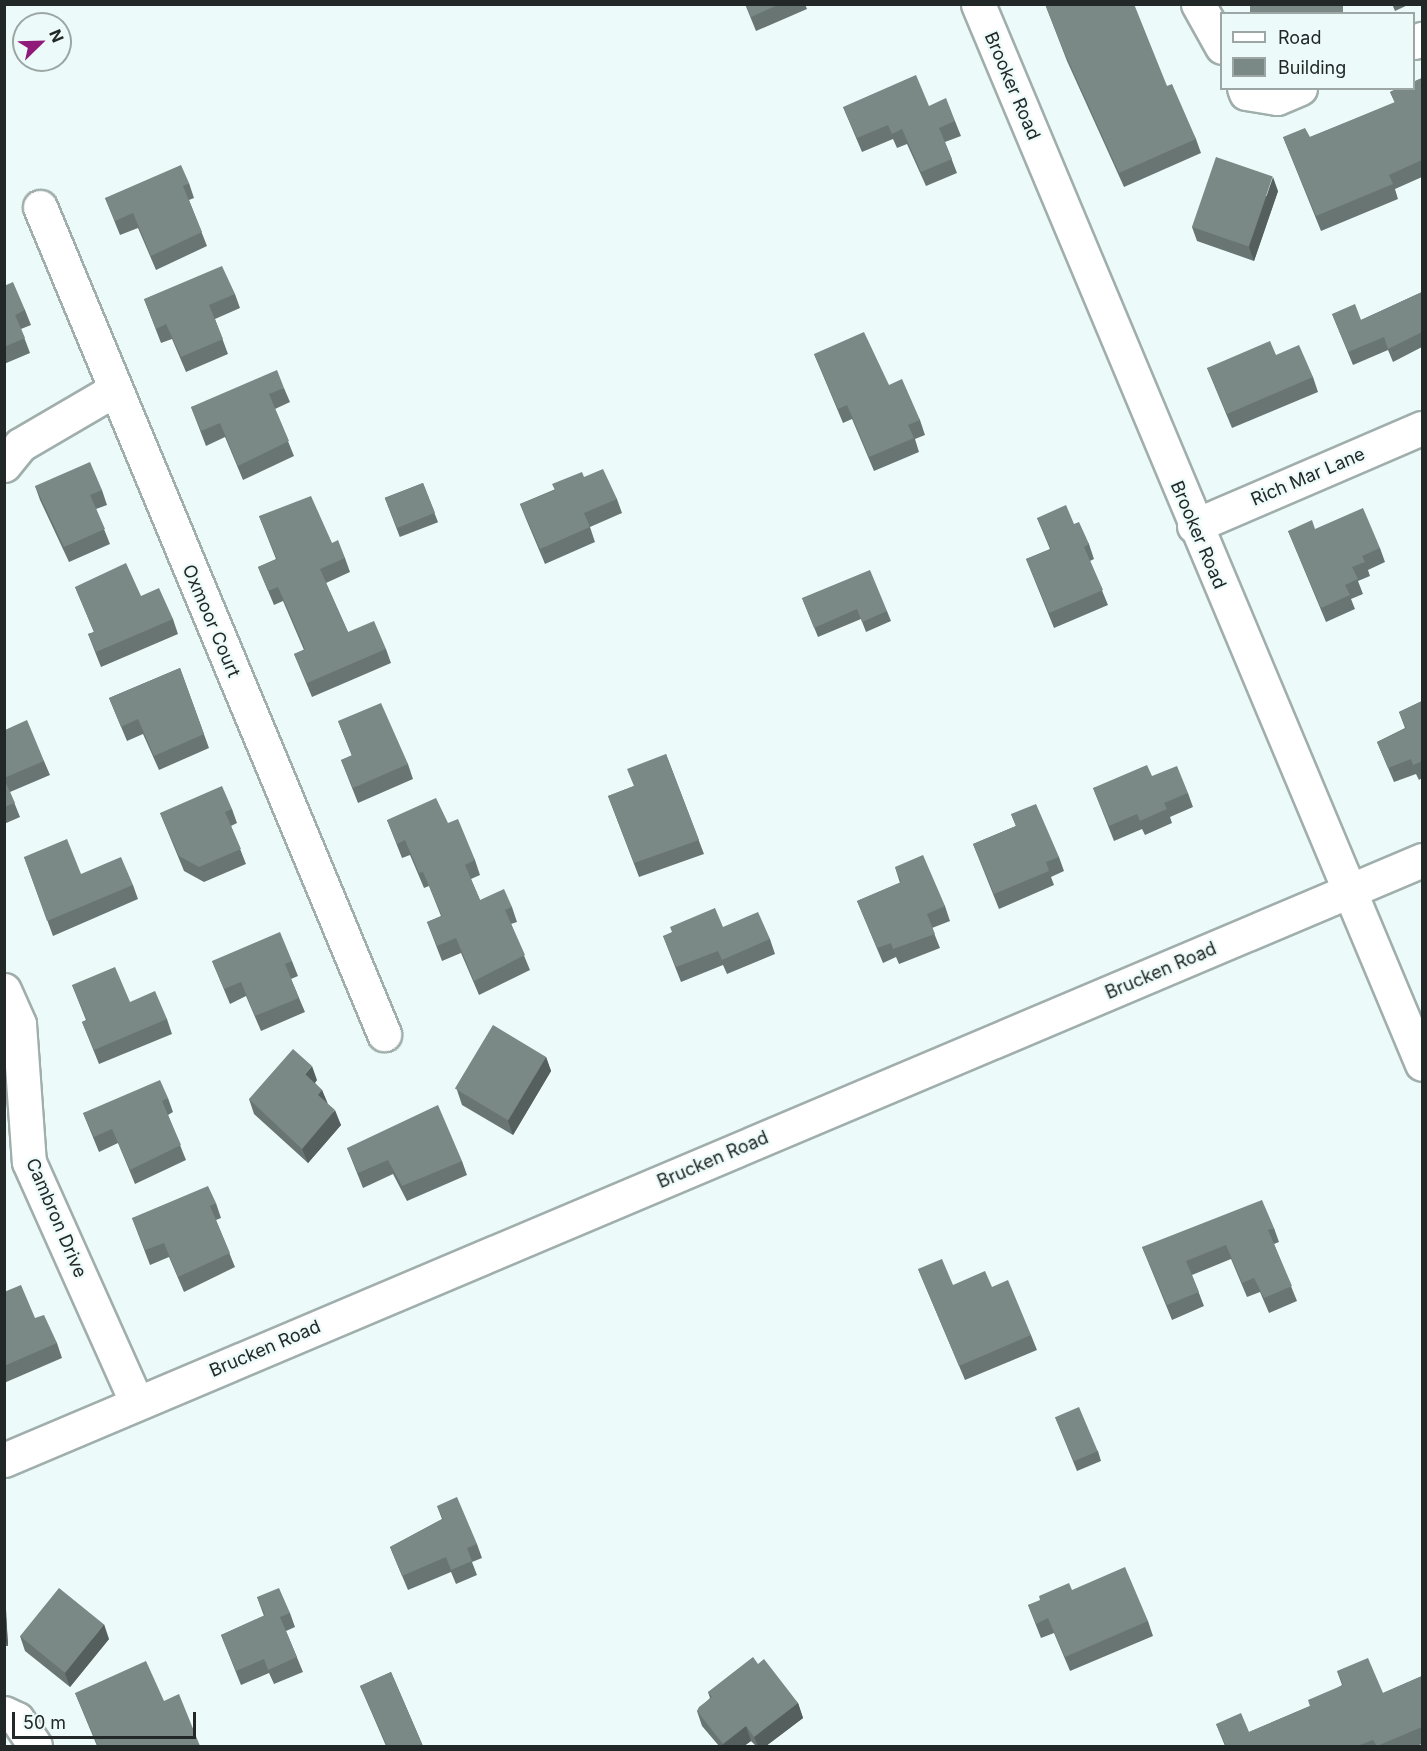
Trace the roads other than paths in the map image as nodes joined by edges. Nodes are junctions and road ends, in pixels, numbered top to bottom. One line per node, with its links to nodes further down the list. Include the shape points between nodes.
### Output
1 (978, 4): 10 (street, Brooker Road)
2 (1198, 4): 3 (street)
3 (1220, 45)
4 (1245, 90): 5 (street, via 1277,98)
5 (1295, 90)
6 (40, 207): 7 (street, Oxmoor Court)
7 (114, 390): 9 (street, via 20,445); 14 (street, Oxmoor Court)
8 (1422, 429): 10 (street, Rich Mar Lane)
9 (4, 465)
10 (1194, 526): 12 (street, Brooker Road)
11 (1422, 860): 12 (street, Brucken Road)
12 (1350, 892): 15 (street, Brooker Road); 16 (street, Brucken Road)
13 (4, 990): 16 (street, Cambron Drive, via 19,1024 29,1161)
14 (384, 1034)
15 (1422, 1064)
16 (137, 1403): 17 (street, Brucken Road)
17 (4, 1460)
18 (4, 1713): 19 (street, via 17,1719)
19 (35, 1746)

